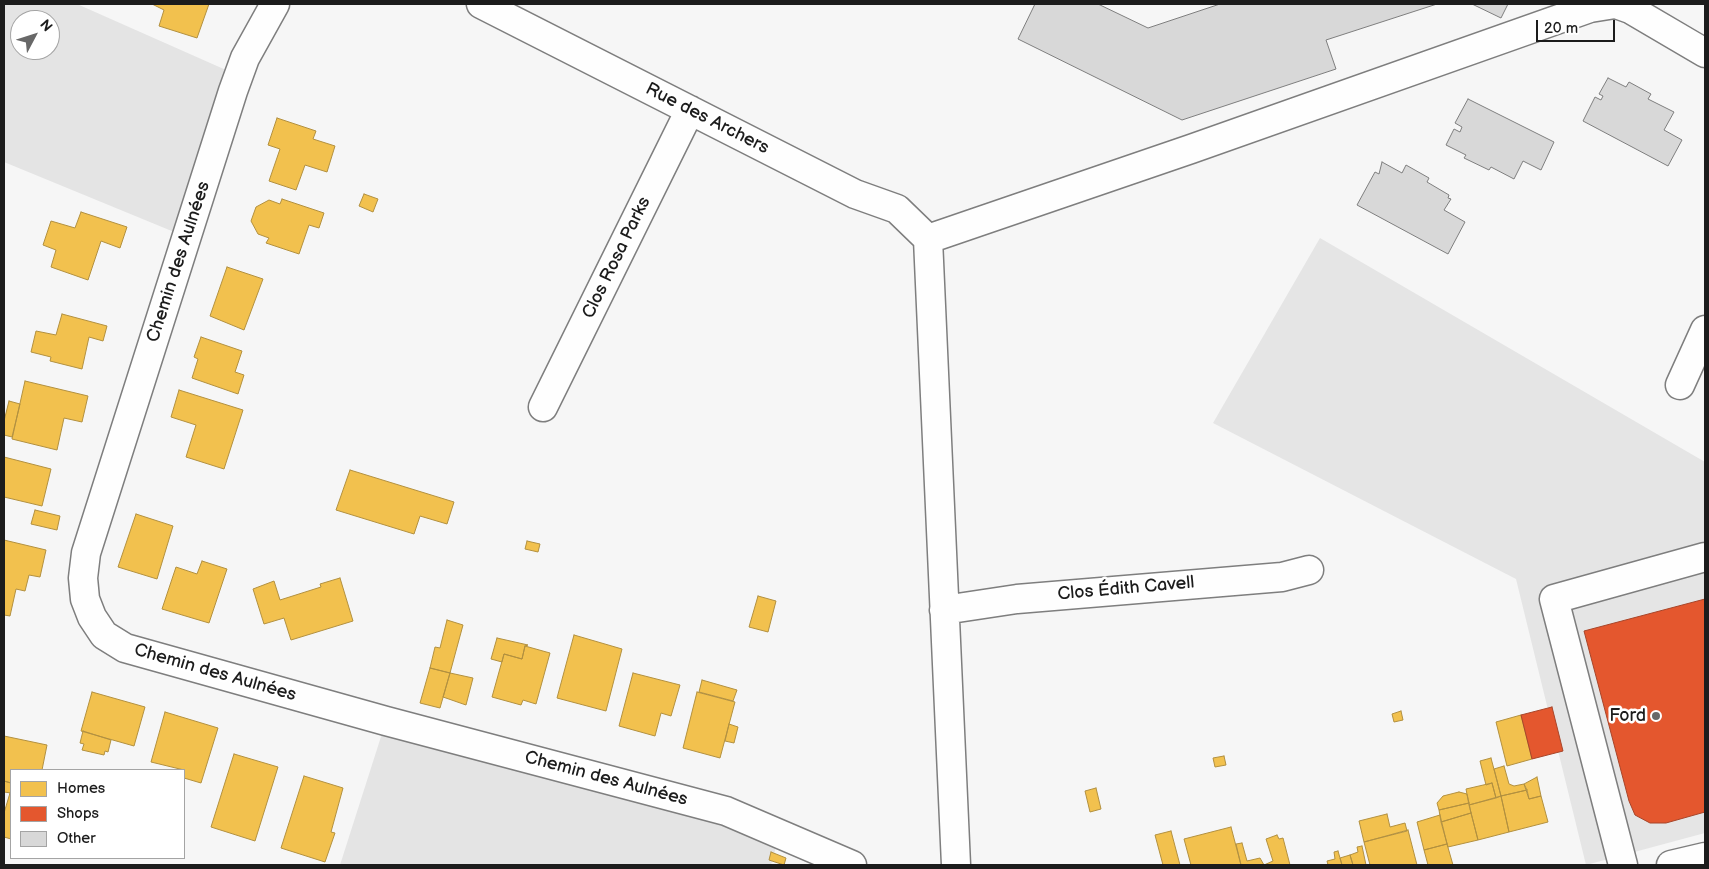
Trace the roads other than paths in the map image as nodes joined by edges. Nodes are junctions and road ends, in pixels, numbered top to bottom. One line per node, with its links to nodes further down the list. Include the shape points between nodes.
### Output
1 (275, 4): 14 (street, Chemin des Aulnées, via 245,58 233,90 86,553 83,578 85,599 92,617 104,634 125,648 377,719 726,811)
2 (481, 4): 5 (street, Rue des Archers)
3 (1616, 4): 4 (street); 6 (street, via 1590,8 1191,150)
4 (1705, 53)
5 (690, 110): 6 (street, Rue des Archers, via 855,194 897,210); 9 (street, Clos Rosa Parks)
6 (928, 239): 12 (street)
7 (1705, 330): 8 (street)
8 (1680, 385)
9 (544, 407)
10 (1705, 557): 16 (street, via 1554,600)
11 (1309, 570): 12 (street, Clos Édith Cavell, via 1282,577 1018,598)
12 (944, 610): 15 (street)
13 (1705, 856): 17 (street)
14 (852, 865)
15 (956, 865)
16 (1623, 865)
17 (1671, 865)

